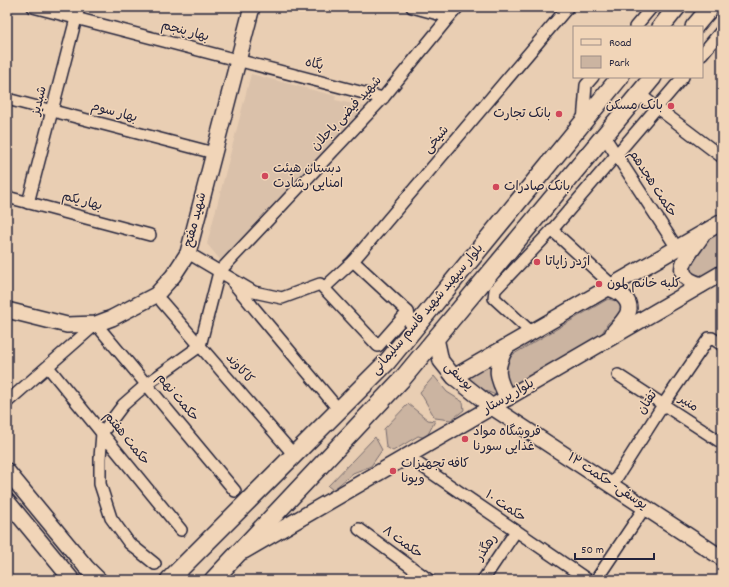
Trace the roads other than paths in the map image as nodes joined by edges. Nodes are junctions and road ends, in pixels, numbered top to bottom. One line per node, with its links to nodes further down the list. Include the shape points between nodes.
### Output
1 (33, 7): 11 (street, بهار پنجم)
2 (78, 7): 11 (street, شبدیز)
3 (252, 7): 17 (street, شهید مفتح)
4 (412, 7): 10 (street)
5 (458, 7): 10 (street, شهید فیضی باجلان)
6 (568, 7): 40 (street, شیخی)
7 (652, 7): 12 (street)
8 (677, 7): 13 (main road)
9 (711, 7): 14 (main road)
10 (449, 16): 23 (street, شهید فیضی باجلان)
11 (76, 18): 17 (street, بهار پنجم); 26 (street, شبدیز)
12 (636, 26)
13 (662, 26)
14 (695, 26)
15 (722, 30): 16 (street)
16 (703, 53)
17 (238, 60): 23 (street, پگاه); 29 (street, شهید مفتح)
18 (592, 78): 27 (street, via 586,85)
19 (619, 78): 27 (main road, بلوار سپهبد شهید قاسم سلیمانی)
20 (652, 78): 22 (main road, بلوار سپهبد شهید قاسم سلیمانی)
21 (682, 78): 25 (street)
22 (639, 94): 25 (street); 28 (main road, بلوار سپهبد شهید قاسم سلیمانی)
23 (383, 98): 42 (street, شهید فیضی باجلان)
24 (7, 99): 26 (street, بهار سوم)
25 (657, 108): 30 (street); 31 (street)
26 (52, 111): 29 (street, بهار سوم); 33 (street, شبدیز)
27 (582, 122): 50 (main road, بلوار سپهبد شهید قاسم سلیمانی)
28 (604, 136): 30 (street, حکمت هجدهم); 52 (main road, بلوار سپهبد شهید قاسم سلیمانی)
29 (214, 153): 39 (street, شهید مفتح)
30 (616, 156): 35 (street); 38 (street, حکمت هجدهم)
31 (722, 157)
32 (7, 197): 33 (street, بهار یکم)
33 (28, 203): 37 (street, بهار یکم)
34 (722, 222): 36 (street)
35 (552, 230): 44 (street); 51 (street, via 495,290 494,298)
36 (703, 233): 38 (street); 43 (street, via 682,265 682,271 687,279)
37 (150, 235)
38 (677, 248): 44 (street)
39 (188, 253): 42 (street); 49 (street, شهید مفتح, via 173,276 156,295)
40 (353, 260): 45 (street, شیخی); 48 (street)
41 (721, 274): 43 (street, بلوار پرستار)
42 (224, 275): 45 (street, via 254,292 282,298 320,284); 55 (street); 65 (street)
43 (701, 285): 53 (street, بلوار پرستار)
44 (610, 287): 51 (street); 53 (street, via 623,295 629,310)
45 (324, 288): 48 (street, via 378,346)
46 (162, 302): 55 (street, کاکاوند)
47 (7, 310): 49 (street, شهید مفتح, via 68,325)
48 (408, 312): 50 (street)
49 (96, 324): 57 (street); 60 (street, حکمت نهم)
50 (412, 331): 65 (main road, بلوار سپهبد شهید قاسم سلیمانی, via 387,362)
51 (532, 333): 56 (street)
52 (436, 338): 59 (street, یوسفی, via 441,361); 78 (main road, بلوار سپهبد شهید قاسم سلیمانی, via 403,378)
53 (607, 340): 61 (street, بلوار پرستار)
54 (722, 344): 63 (street, تفتان, via 709,338)
55 (200, 346): 60 (street); 68 (street, کاکاوند)
56 (506, 348): 59 (street); 61 (street, via 498,370 500,385)
57 (48, 367): 62 (street); 66 (street, حکمت هفتم)
58 (618, 375): 63 (street, منیر)
59 (454, 377): 64 (street, یوسفی)
60 (146, 384): 66 (street, via 123,405); 72 (street, حکمت نهم)
61 (508, 398): 64 (street, بلوار پرستار)
62 (7, 402)
63 (663, 404): 67 (street, منیر); 71 (street, تفتان)
64 (492, 407): 69 (street, بلوار پرستار); 71 (street, یوسفی- حکمت ۱۲)
65 (339, 410): 68 (main road, بلوار سپهبد شهید قاسم سلیمانی)
66 (102, 433): 76 (street, حکمت هفتم); 80 (street, via 100,484 111,518 129,543)
67 (722, 443)
68 (294, 455): 81 (main road, بلوار سپهبد شهید قاسم سلیمانی)
69 (407, 456): 77 (street, حکمت ۱۰); 78 (street, بلوار پرستار)
70 (7, 471): 83 (street)
71 (612, 485): 74 (street, یوسفی- حکمت ۱۲)
72 (235, 490)
73 (7, 501): 82 (street)
74 (645, 507): 79 (street, یوسفی- حکمت ۱۲); 88 (street)
75 (359, 529): 85 (street, حکمت ۸)
76 (182, 530)
77 (516, 531): 86 (street, رهگذر); 87 (street, حکمت ۱۰)
78 (234, 557): 84 (main road, بلوار سپهبد شهید قاسم سلیمانی)
79 (722, 558)
80 (154, 564)
81 (177, 577)
82 (72, 580)
83 (99, 580)
84 (213, 580)
85 (429, 580)
86 (483, 580)
87 (588, 580)
88 (596, 580)

